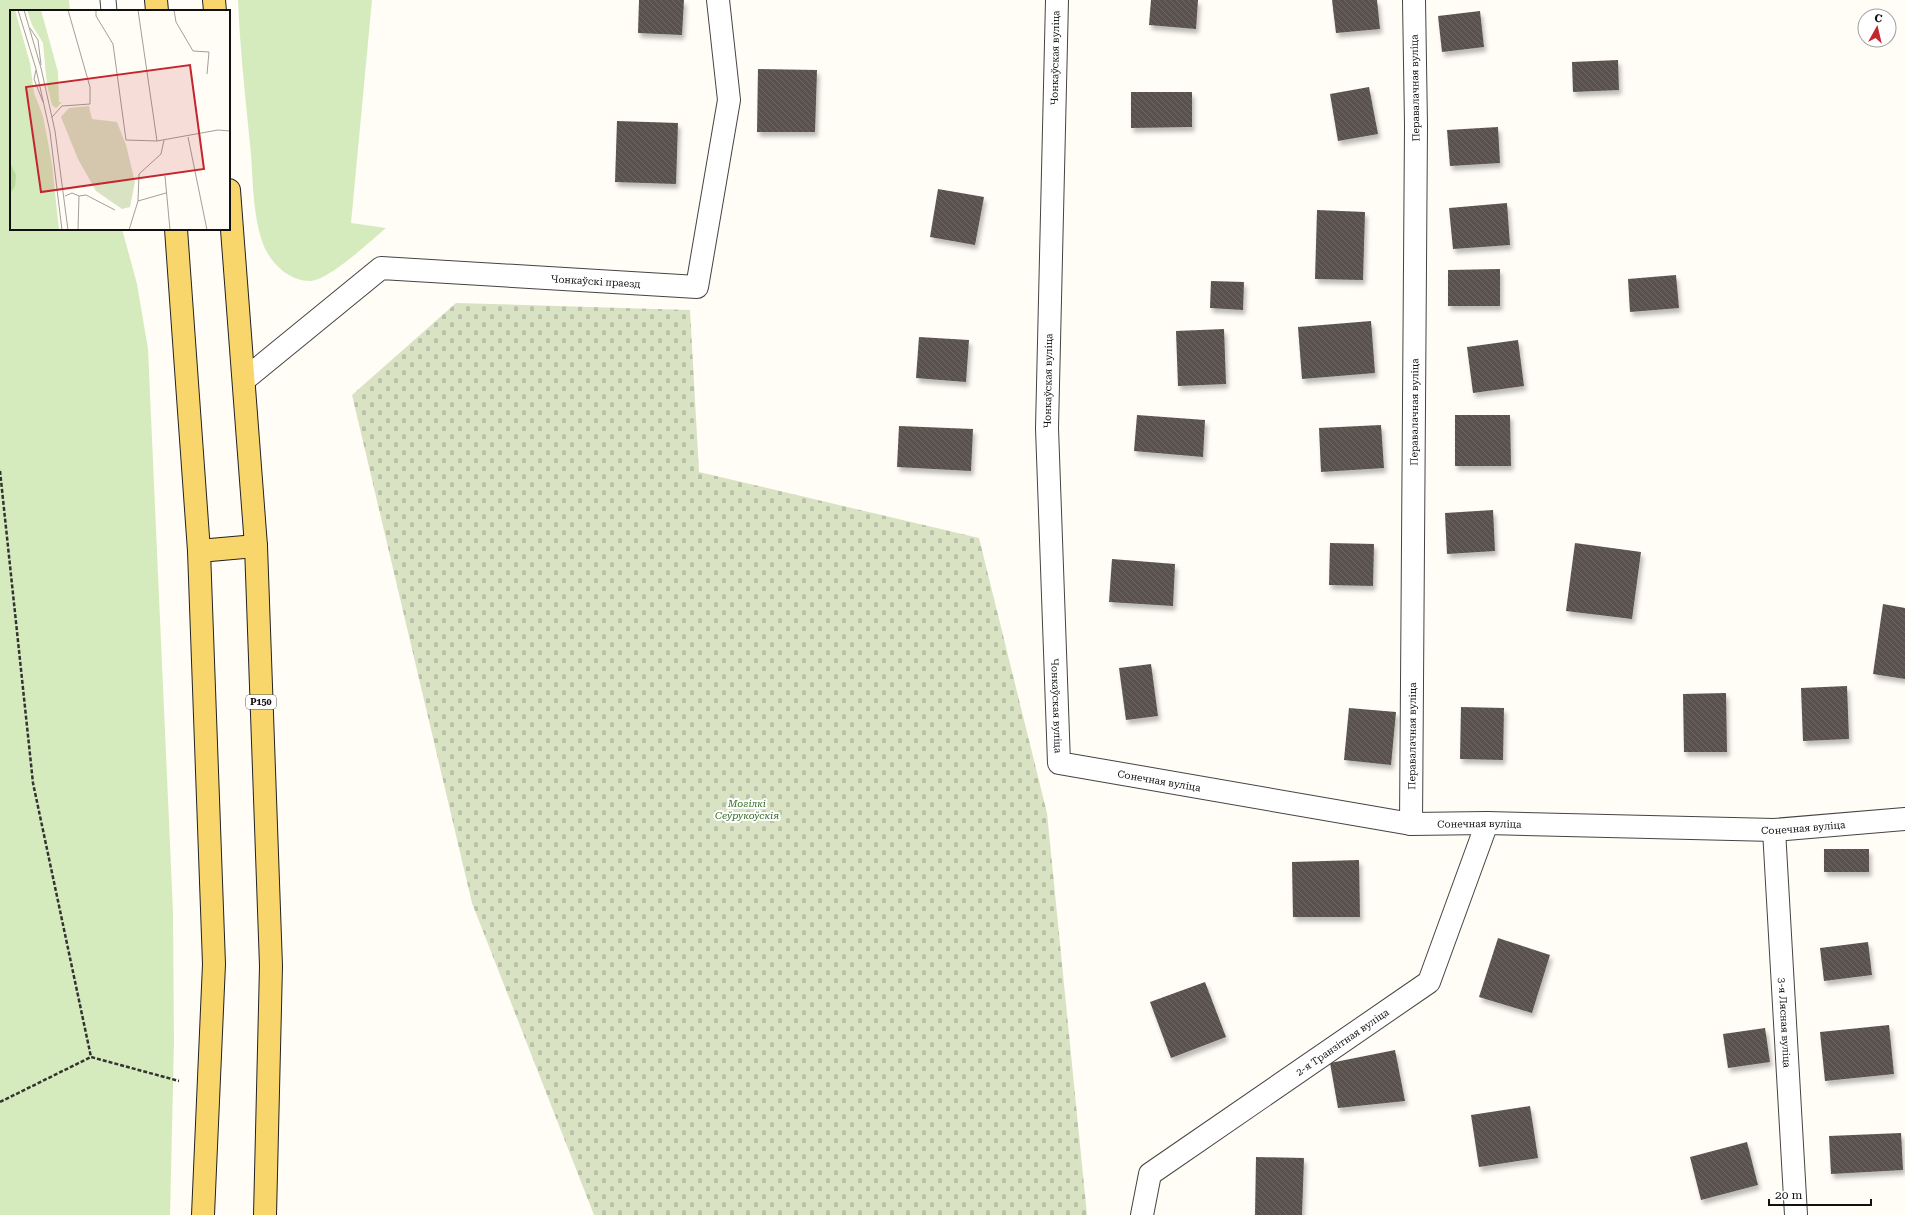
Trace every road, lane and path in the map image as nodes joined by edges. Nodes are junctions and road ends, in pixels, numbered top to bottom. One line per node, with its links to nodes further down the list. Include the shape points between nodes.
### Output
1 (108, 0): 7 (lane)
2 (156, 0): 8 (main road)
3 (214, 0): 9 (main road)
4 (718, 0): 12 (street, Чонкаўскі праезд, via 729,100 697,287 380,268)
5 (1057, 0): 16 (street, Чонкаўская вуліца, via 1047,428)
6 (1414, 0): 18 (street, Перавалачная вуліца, via 1416,125)
7 (109, 10)
8 (157, 10)
9 (215, 10)
10 (230, 203): 12 (main road, Р150)
11 (175, 231): 15 (main road)
12 (244, 380): 14 (main road, Р150)
13 (0, 470): 21 (path, via 33,783)
14 (256, 546): 15 (main road); 25 (main road, Р150, via 271,966)
15 (199, 551): 22 (main road, via 214,964)
16 (1059, 763): 18 (street, Сонечная вуліца)
17 (1905, 819): 20 (street, Сонечная вуліца)
18 (1411, 824): 19 (street, Сонечная вуліца)
19 (1487, 824): 20 (street, Сонечная вуліца); 26 (street, 2-я Транзітная вуліца, via 1429,982 1150,1174)
20 (1774, 830): 27 (street, 3-я Лясная вуліца)
21 (91, 1057): 22 (path); 23 (path)
22 (209, 1089): 24 (main road)
23 (0, 1102)
24 (202, 1215)
25 (265, 1215)
26 (1142, 1215)
27 (1796, 1215)

